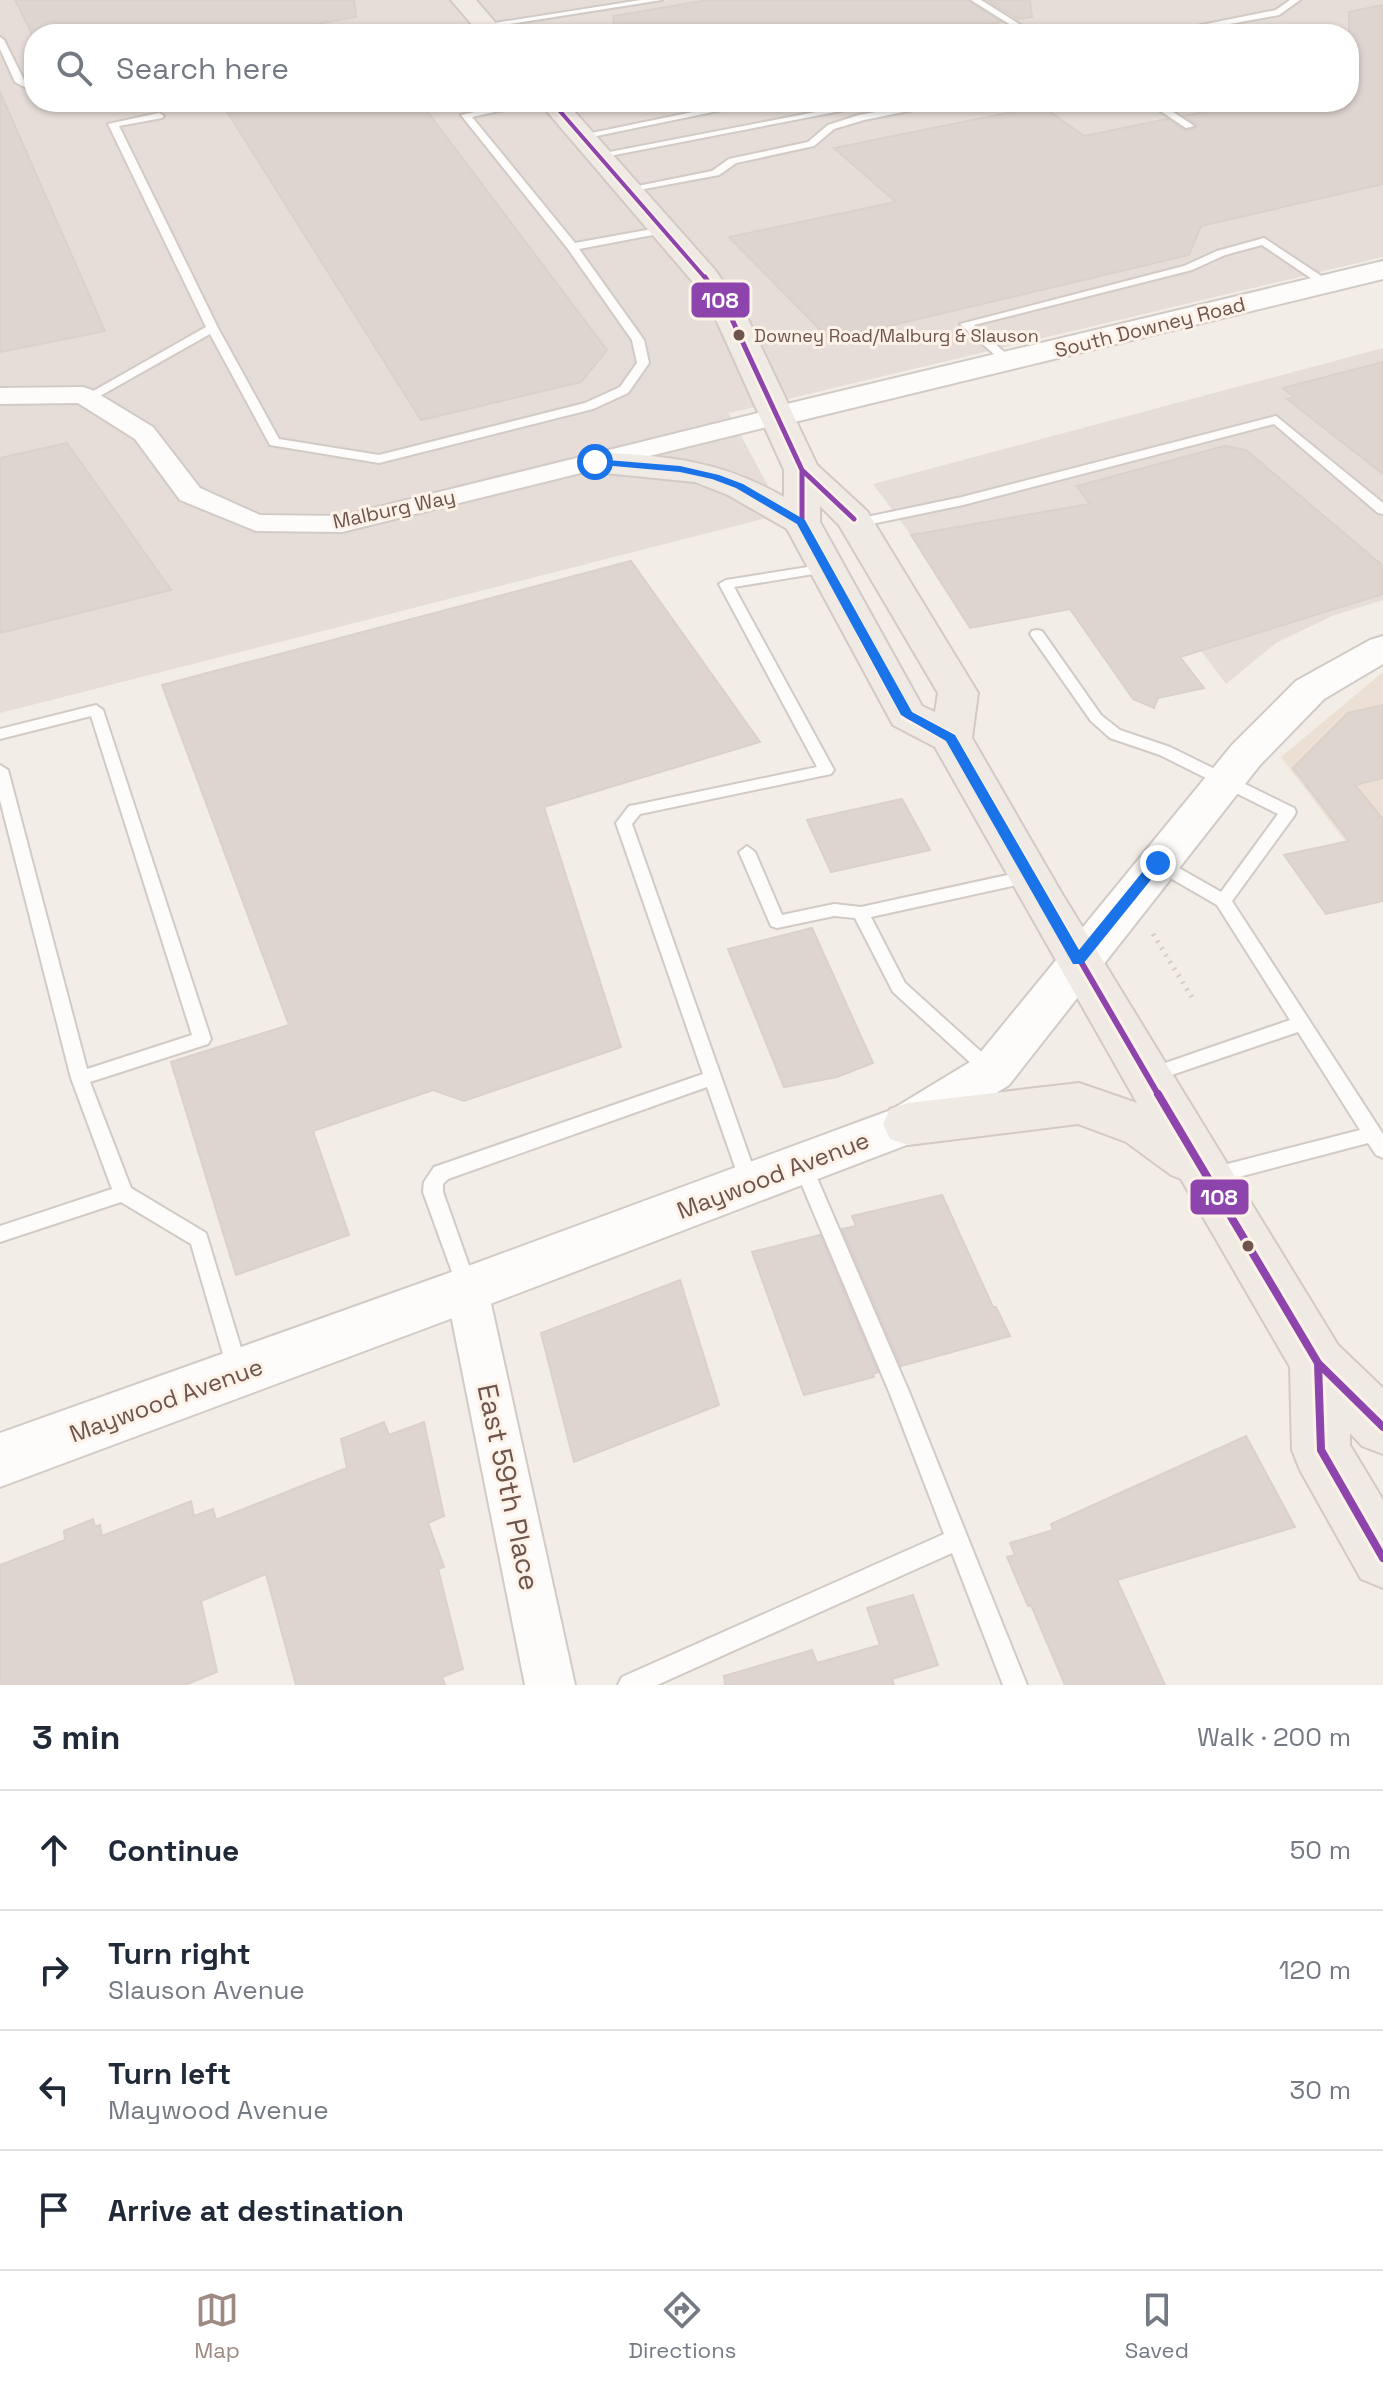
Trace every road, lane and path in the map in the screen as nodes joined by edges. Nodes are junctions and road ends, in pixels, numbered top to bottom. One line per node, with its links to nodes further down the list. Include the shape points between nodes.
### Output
1 (463, 0): 5 (main road)
2 (658, 0): 6 (lane)
3 (975, 0): 7 (lane)
4 (1296, 0): 8 (lane, via 1279,12)
5 (484, 24)
6 (519, 24)
7 (1015, 24)
8 (1215, 24)
9 (0, 40): 10 (lane)
10 (24, 84)
11 (482, 112): 22 (lane, via 466,115)
12 (561, 112): 19 (main road)
13 (717, 112): 19 (lane)
14 (814, 112): 19 (lane)
15 (891, 112): 20 (lane, via 831,127 811,144 733,161 715,173)
16 (1167, 112): 18 (lane)
17 (159, 116): 25 (lane, via 113,124)
18 (1189, 126)
19 (590, 145): 20 (main road)
20 (628, 189): 21 (main road)
21 (663, 230): 22 (lane); 29 (main road, via 730,315)
22 (572, 247): 25 (lane, via 638,340 643,363 624,390 589,406 379,459 274,442)
23 (1383, 270): 24 (main road, South Downey Road)
24 (1325, 283): 26 (main road, South Downey Road); 26 (lane, via 1264,241 1188,268 966,324)
25 (212, 328): 28 (lane)
26 (1008, 361): 29 (main road, South Downey Road)
27 (0, 396): 28 (street)
28 (87, 398): 30 (street, Malburg Way, via 144,433 190,494 256,523 342,524)
29 (774, 410): 30 (street, Malburg Way); 31 (main road)
30 (595, 462): 33 (main road, via 715,477)
31 (802, 470): 33 (main road); 34 (main road)
32 (1383, 510): 34 (lane, via 1276,420)
33 (802, 522): 35 (main road)
34 (857, 523): 39 (main road, via 958,693)
35 (827, 568): 39 (main road, via 907,715); 54 (lane, via 726,584 826,770 635,810 624,823)
36 (1037, 634): 41 (lane, via 1096,718 1115,734 1165,751)
37 (1383, 648): 41 (street, Maywood Avenue, via 1310,690)
38 (0, 734): 53 (lane, via 96,710 202,1039)
39 (951, 738): 44 (main road)
40 (0, 770): 53 (lane)
41 (1224, 782): 43 (street, Maywood Avenue); 45 (lane, via 1288,812)
42 (747, 852): 46 (lane, via 777,922 834,910)
43 (1158, 863): 45 (lane); 48 (street, Maywood Avenue)
44 (1030, 876): 46 (lane); 48 (main road)
45 (1223, 901): 50 (lane)
46 (861, 913): 51 (lane, via 899,987)
47 (1150, 930): 49 (path)
48 (1078, 960): 51 (street, Maywood Avenue); 52 (main road)
49 (1193, 999)
50 (1302, 1023): 52 (lane); 56 (lane)
51 (992, 1072): 55 (street, Maywood Avenue)
52 (1147, 1076): 58 (main road)
53 (80, 1078): 60 (lane)
54 (713, 1078): 59 (lane); 62 (lane, via 441,1173 433,1192)
55 (908, 1124): 57 (street, Maywood Avenue); 58 (main road, via 1079,1103 1144,1127)
56 (1378, 1142): 58 (lane)
57 (802, 1164): 59 (street, Maywood Avenue); 66 (lane)
58 (1205, 1174): 64 (main road)
59 (750, 1184): 62 (street, Maywood Avenue)
60 (123, 1193): 61 (lane); 63 (lane, via 199,1239)
61 (0, 1234)
62 (467, 1290): 63 (street, Maywood Avenue); 68 (street, East 59th Place)
63 (239, 1373): 65 (street, Maywood Avenue)
64 (1360, 1395): 67 (main road, via 1321,1450)
65 (0, 1460)
66 (959, 1539): 69 (lane); 70 (lane)
67 (1383, 1558)
68 (550, 1685)
69 (630, 1685)
70 (1015, 1685)

